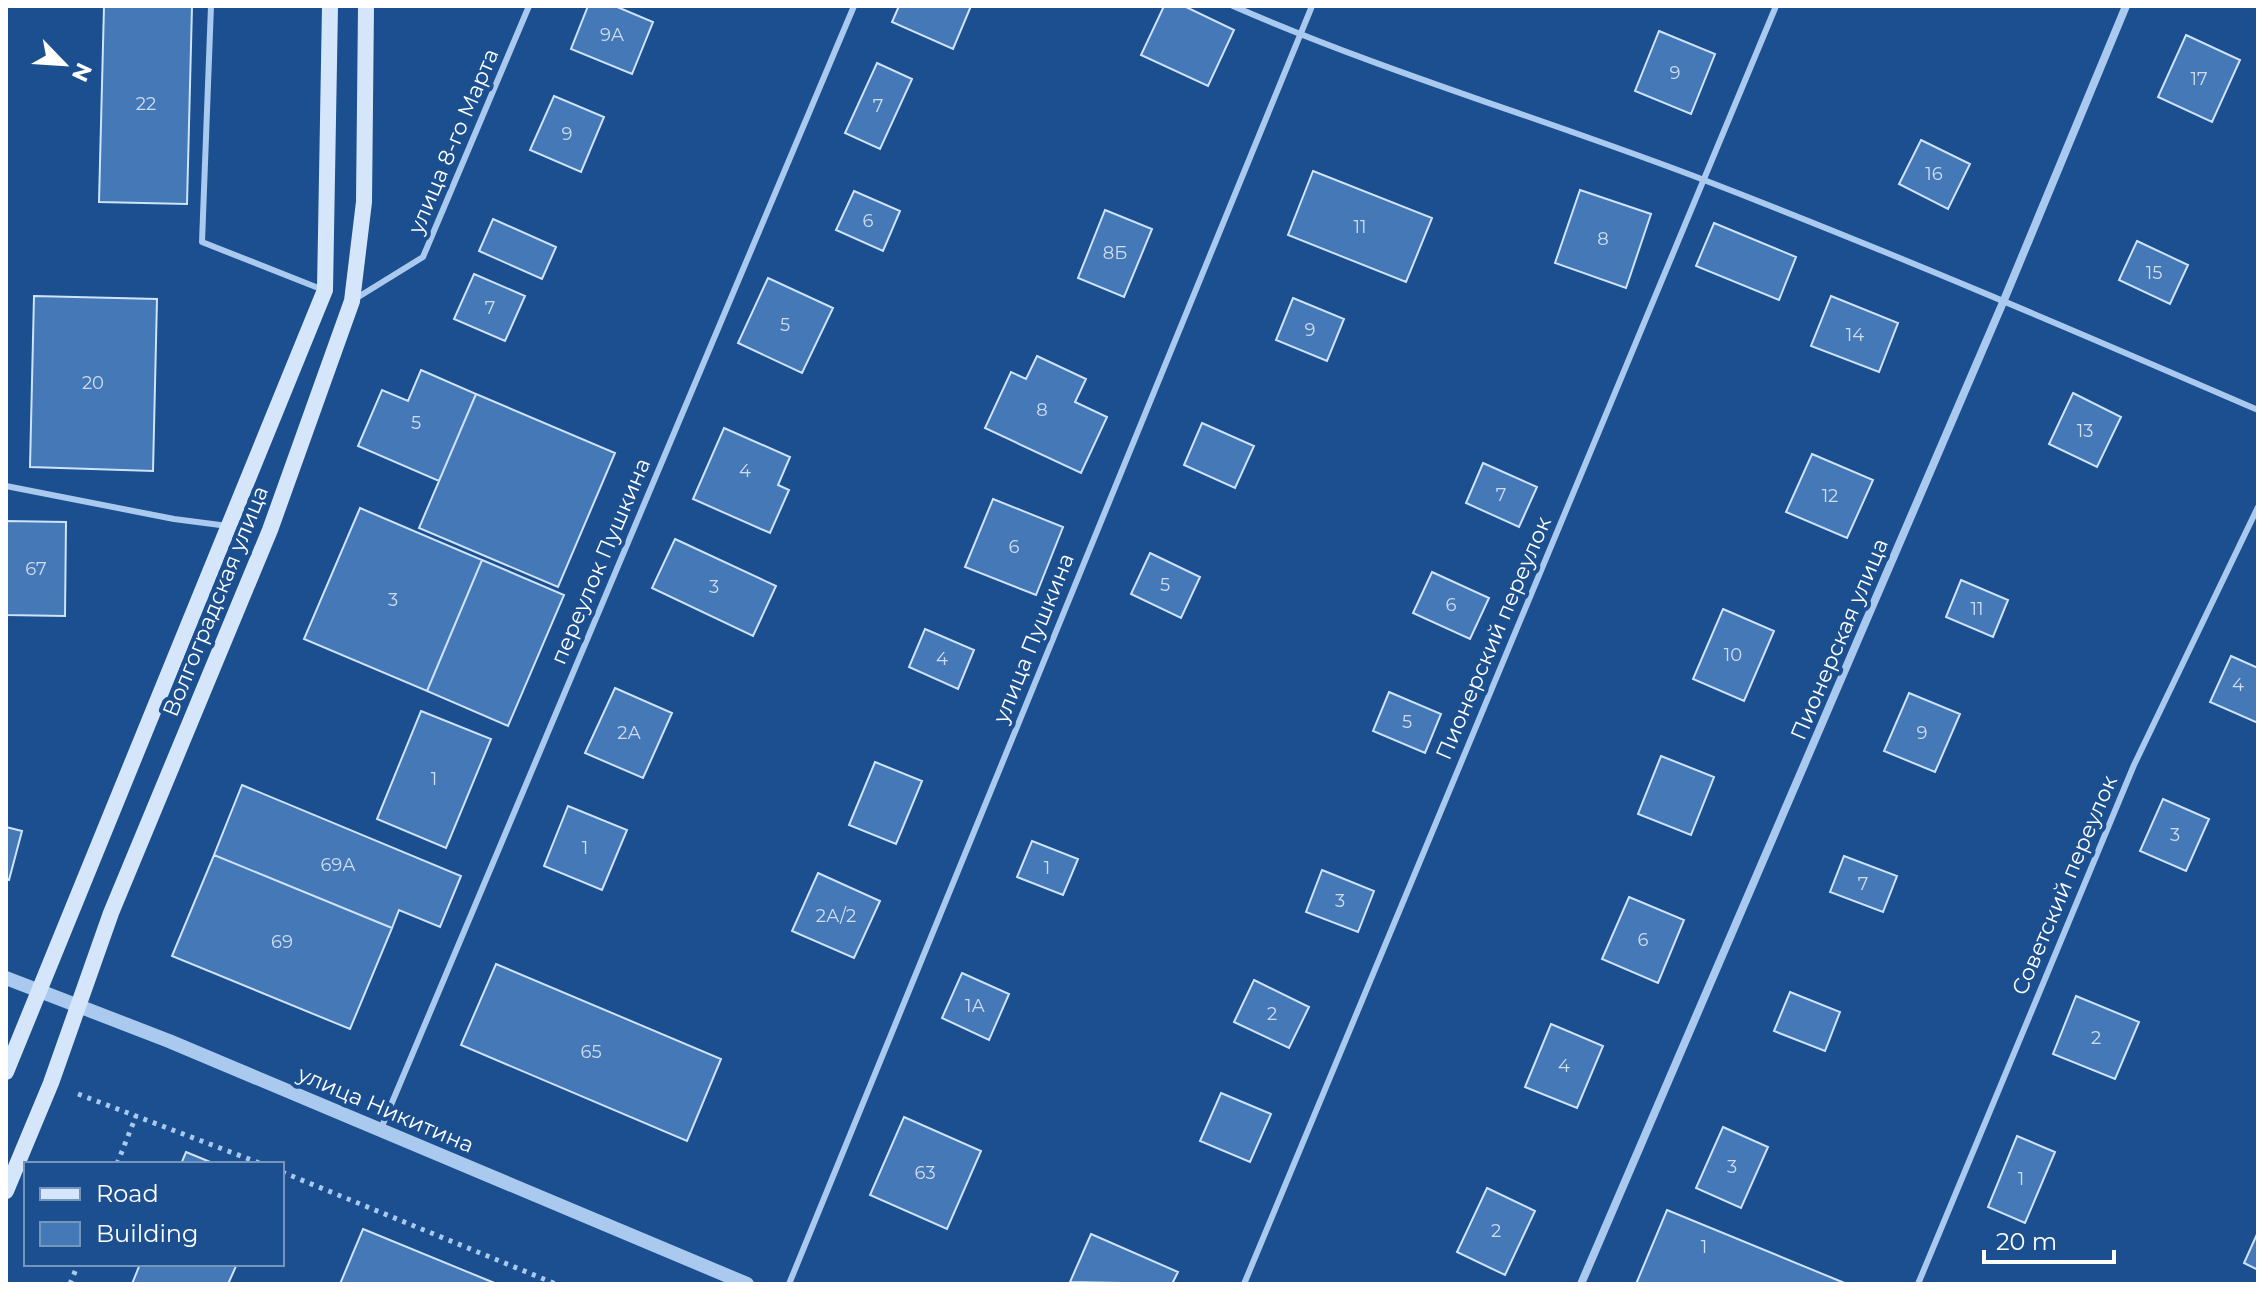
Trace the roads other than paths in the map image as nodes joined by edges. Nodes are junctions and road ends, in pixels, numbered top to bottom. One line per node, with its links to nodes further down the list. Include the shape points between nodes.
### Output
1 (211, 6): 12 (lane, via 202,242)
2 (330, 6): 12 (main road)
3 (366, 6): 14 (main road, Волгоградская улица, via 364,202)
4 (529, 6): 14 (lane, улица 8-го Марта, via 423,257)
5 (854, 6): 23 (lane, переулок Пушкина)
6 (1233, 6): 10 (lane)
7 (1312, 6): 10 (lane, улица Пушкина)
8 (1776, 6): 11 (lane, Пионерский переулок)
9 (2126, 6): 13 (street, Пионерская улица)
10 (1299, 35): 11 (lane); 26 (lane, улица Пушкина)
11 (1703, 180): 13 (lane); 27 (lane, Пионерский переулок)
12 (325, 290): 18 (main road)
13 (2004, 300): 15 (lane); 28 (street, Пионерская улица)
14 (352, 301): 21 (main road, Волгоградская улица, via 270,530 111,913)
15 (2258, 410)
16 (6, 486): 18 (lane)
17 (2258, 507): 29 (lane, Советский переулок, via 2134,765)
18 (232, 526): 20 (main road)
19 (6, 978): 20 (street, улица Никитина)
20 (40, 991): 21 (street, улица Никитина); 22 (main road)
21 (78, 1006): 23 (street, улица Никитина); 24 (main road, Волгоградская улица)
22 (6, 1072)
23 (380, 1131): 25 (street, улица Никитина)
24 (6, 1191)
25 (747, 1284)
26 (789, 1284)
27 (1244, 1284)
28 (1581, 1284)
29 (1918, 1284)

